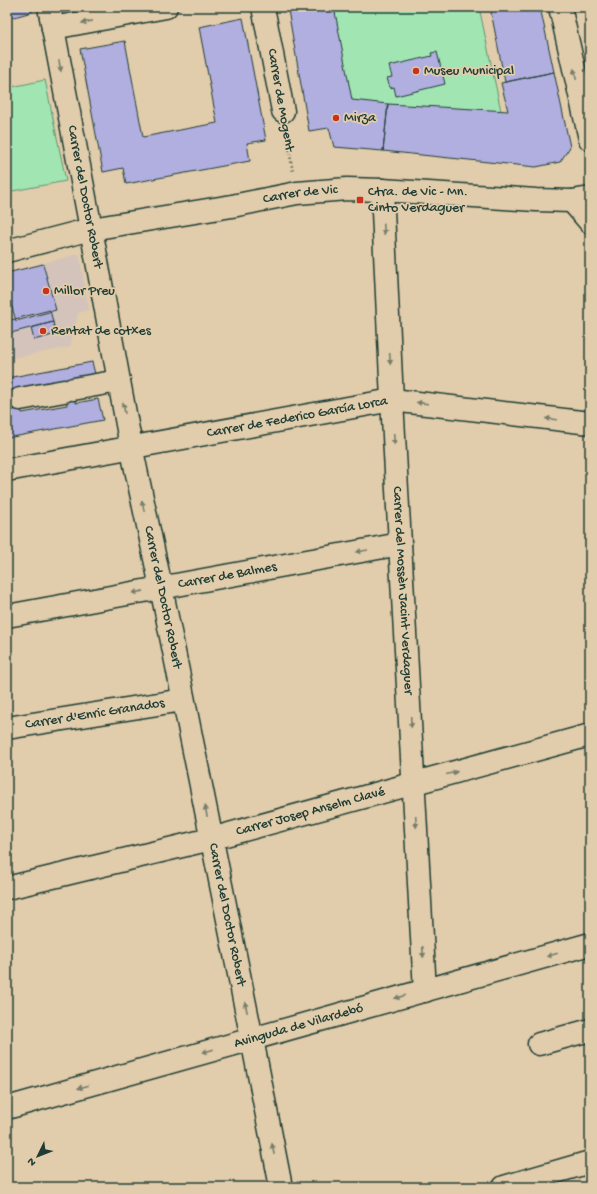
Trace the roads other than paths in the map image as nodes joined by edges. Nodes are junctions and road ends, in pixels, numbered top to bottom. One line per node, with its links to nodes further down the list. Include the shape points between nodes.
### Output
1 (49, 7): 5 (street, Carrer del Doctor Robert)
2 (166, 7): 5 (street, one-way to 5)
3 (263, 7): 6 (street, Carrer de Mogent)
4 (560, 7): 7 (street, one-way to 4)
5 (53, 28): 11 (street, Carrer del Doctor Robert, one-way to 11)
6 (282, 111)
7 (590, 139)
8 (382, 190): 9 (street, Carrer de Vic, via 536,200); 11 (street, Carrer de Vic, via 347,189 297,193); 14 (street, Carrer del Mossèn Jacint Verdaguer, one-way to 14)
9 (581, 200): 10 (street, Carrer de Vic)
10 (590, 222)
11 (91, 228): 12 (street, Carrer de Vic); 13 (street, Carrer del Doctor Robert)
12 (7, 251)
13 (119, 380): 15 (street); 17 (street, Carrer del Doctor Robert, one-way to 13)
14 (392, 400): 16 (street, Carrer de Federico García Lorca, one-way to 14); 17 (street, Carrer de Federico García Lorca); 19 (street, Carrer del Mossèn Jacint Verdaguer, one-way to 19)
15 (12, 401)
16 (590, 423)
17 (131, 446): 18 (street, Carrer de Federico García Lorca); 20 (street, Carrer del Doctor Robert, one-way to 17)
18 (7, 470)
19 (400, 544): 20 (street, Carrer de Balmes, one-way to 20); 25 (street, Carrer del Mossèn Jacint Verdaguer, one-way to 25)
20 (161, 587): 21 (street, Carrer de Balmes, one-way to 21); 22 (street, Carrer del Doctor Robert)
21 (7, 616)
22 (183, 700): 23 (street, Carrer d'Enric Granados); 26 (street, Carrer del Doctor Robert, one-way to 22)
23 (7, 728)
24 (590, 735): 25 (street, Carrer Josep Anselm Clavé, one-way to 24)
25 (414, 783): 26 (street, Carrer Josep Anselm Clavé); 29 (street, Carrer del Mossèn Jacint Verdaguer, one-way to 29)
26 (211, 839): 27 (street, Carrer Josep Anselm Clavé); 31 (street, Carrer del Doctor Robert, one-way to 26)
27 (7, 888)
28 (590, 944): 29 (street, Avinguda de Vilardebó, one-way to 29)
29 (425, 991): 31 (street, Avinguda de Vilardebó, one-way to 31)
30 (590, 1030): 32 (street)
31 (252, 1039): 33 (street, Avinguda de Vilardebó, one-way to 33); 35 (street, Carrer del Doctor Robert, one-way to 31)
32 (539, 1044)
33 (7, 1108)
34 (590, 1162): 36 (street)
35 (281, 1187)
36 (504, 1187)

